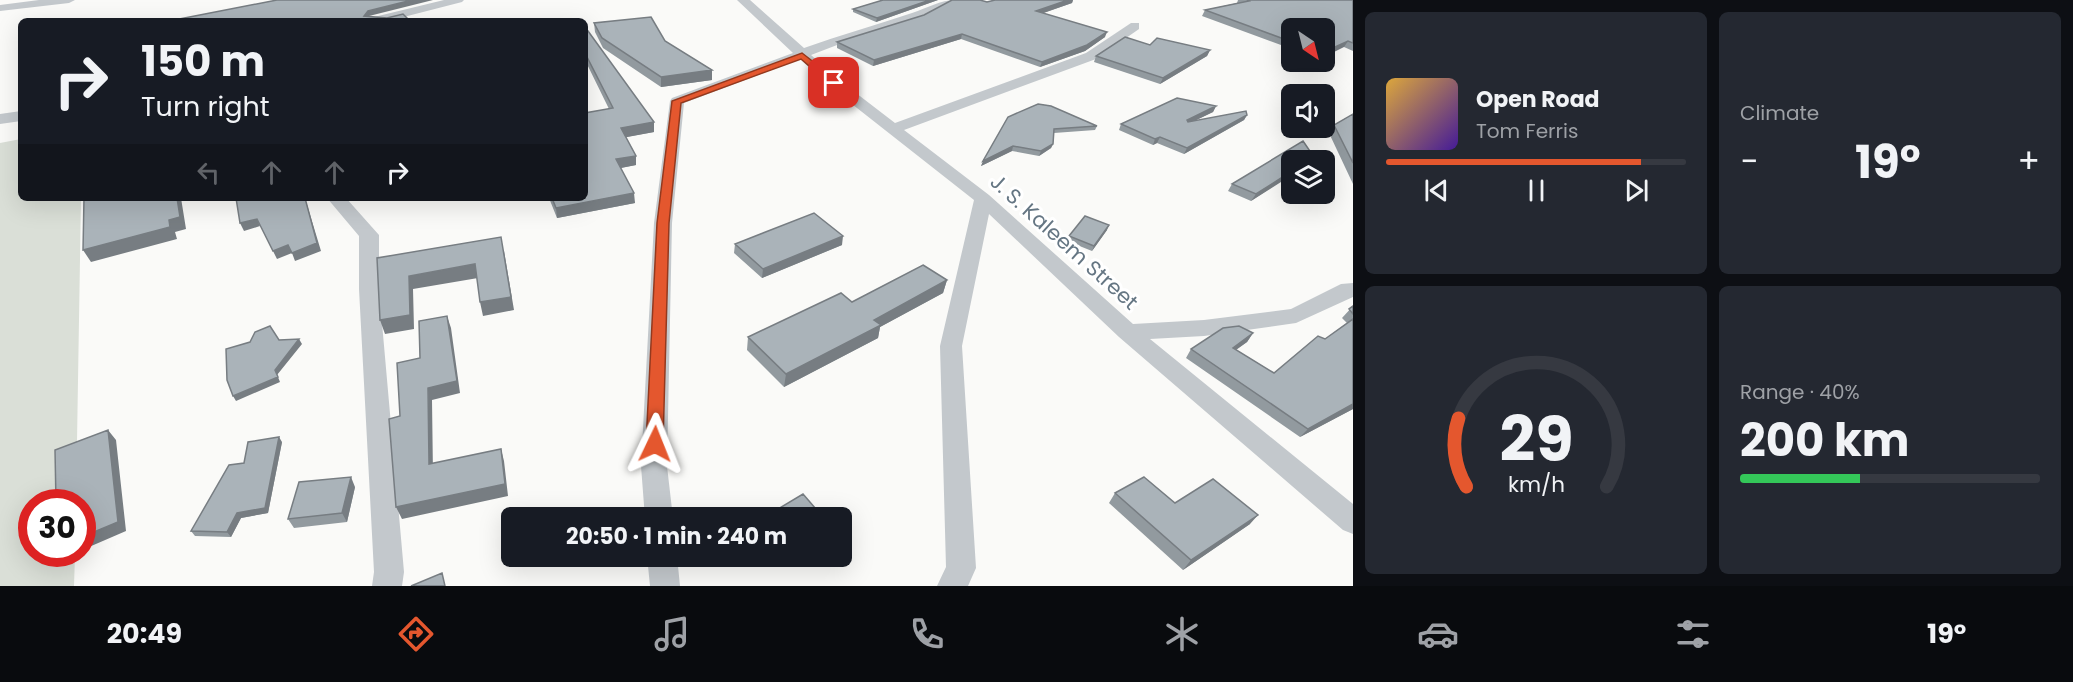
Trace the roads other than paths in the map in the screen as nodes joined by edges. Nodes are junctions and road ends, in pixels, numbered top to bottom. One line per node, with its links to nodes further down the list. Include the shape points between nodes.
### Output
1 (69, 0): 5 (street)
2 (458, 0): 6 (street)
3 (743, 0): 8 (street, J. S. Kaleem Street)
4 (951, 0): 8 (street)
5 (0, 8)
6 (386, 18)
7 (1135, 26): 11 (street, via 1091,56)
8 (802, 55): 11 (street, J. S. Kaleem Street); 16 (street, via 677,101 663,223 654,466)
9 (18, 116): 10 (street)
10 (0, 119)
11 (893, 129): 12 (street, J. S. Kaleem Street)
12 (983, 199): 15 (street, J. S. Kaleem Street); 21 (street, via 951,346 961,568)
13 (339, 201): 19 (street, via 369,235)
14 (1353, 290): 15 (street, via 1296,316 1204,328)
15 (1127, 332): 17 (street, J. S. Kaleem Street)
16 (658, 507)
17 (1353, 521)
18 (663, 567): 20 (street)
19 (387, 586)
20 (665, 586)
21 (952, 586)

